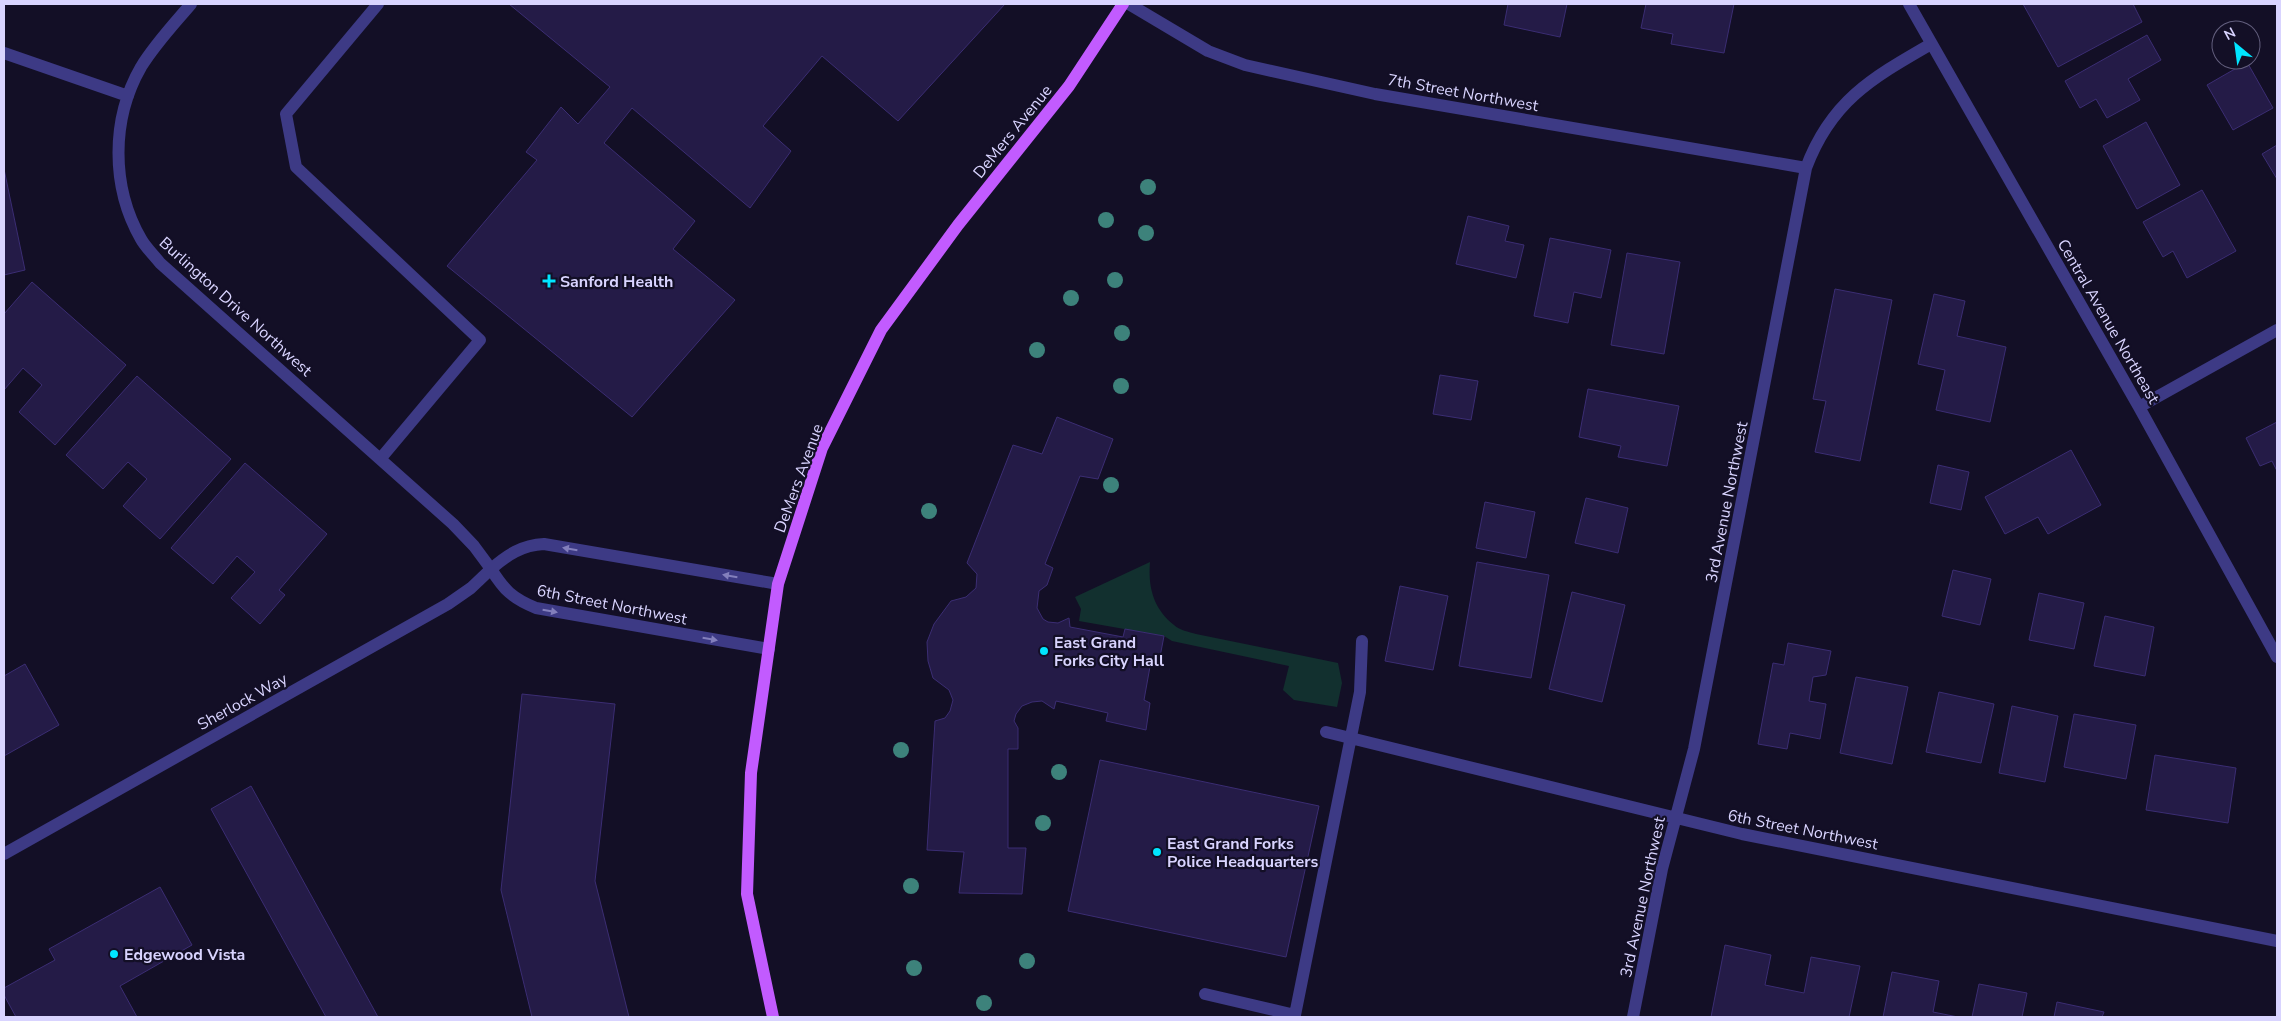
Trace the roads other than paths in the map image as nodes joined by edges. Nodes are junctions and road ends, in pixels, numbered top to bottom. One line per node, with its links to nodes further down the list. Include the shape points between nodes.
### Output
1 (191, 4): 8 (street, Burlington Drive Northwest, via 141,67)
2 (378, 4): 12 (street, via 286,114 296,167 480,340)
3 (1124, 4): 14 (main road, DeMers Avenue, via 1069,86 958,225 881,330 822,448)
4 (1128, 4): 9 (street, 7th Street Northwest, via 1208,51 1244,65 1375,94)
5 (1909, 4): 6 (street, Central Avenue Northeast)
6 (1931, 44): 9 (street, 3rd Avenue Northwest, via 1876,76 1853,95 1833,116 1815,144); 11 (street, Central Avenue Northeast)
7 (4, 53): 8 (street)
8 (128, 96): 12 (street, Burlington Drive Northwest, via 119,135 118,172 128,210 141,240 160,263)
9 (1806, 168): 20 (street, 3rd Avenue Northwest, via 1694,749)
10 (2277, 330): 11 (street)
11 (2139, 406): 17 (street, Central Avenue Northeast)
12 (381, 458): 13 (street, Burlington Drive Northwest, via 453,524)
13 (491, 569): 14 (street, one-way to 13, via 544,544 531,544 510,553); 16 (street, 6th Street Northwest, one-way to 16, via 505,590 520,602 536,608); 21 (street, Sherlock Way, via 448,604)
14 (778, 584): 16 (main road, DeMers Avenue)
15 (1362, 641): 19 (street, via 1360,692)
16 (769, 650): 25 (main road, DeMers Avenue, via 751,773 747,894)
17 (2277, 657)
18 (1326, 732): 19 (street, 6th Street Northwest)
19 (1350, 738): 20 (street, 6th Street Northwest); 24 (street)
20 (1675, 818): 22 (street, 6th Street Northwest); 26 (street, 3rd Avenue Northwest)
21 (4, 854)
22 (2277, 941)
23 (1205, 994): 24 (street)
24 (1295, 1016)
25 (773, 1017)
26 (1633, 1017)

